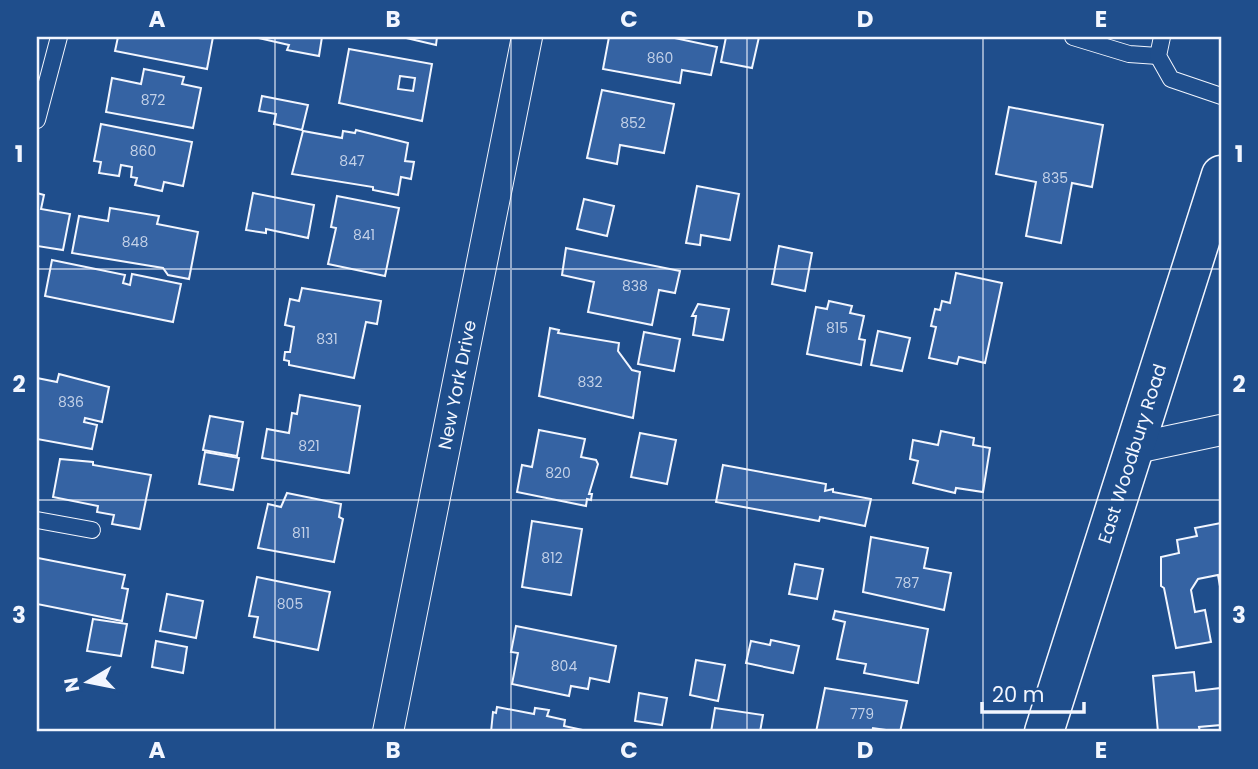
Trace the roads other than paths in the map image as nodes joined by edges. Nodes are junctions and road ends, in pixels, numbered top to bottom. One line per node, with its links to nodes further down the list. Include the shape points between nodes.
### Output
1 (59, 37): 7 (lane)
2 (527, 37): 13 (street, New York Drive)
3 (1073, 37): 5 (lane, via 1129,54)
4 (1162, 37): 5 (lane)
5 (1158, 56): 6 (lane, via 1171,79)
6 (1221, 96)
7 (37, 120)
8 (1221, 175): 10 (main road, East Woodbury Road)
9 (1221, 430): 10 (street)
10 (1136, 448): 14 (main road, East Woodbury Road)
11 (37, 520): 12 (lane)
12 (92, 530)
13 (388, 732)
14 (1044, 732)

